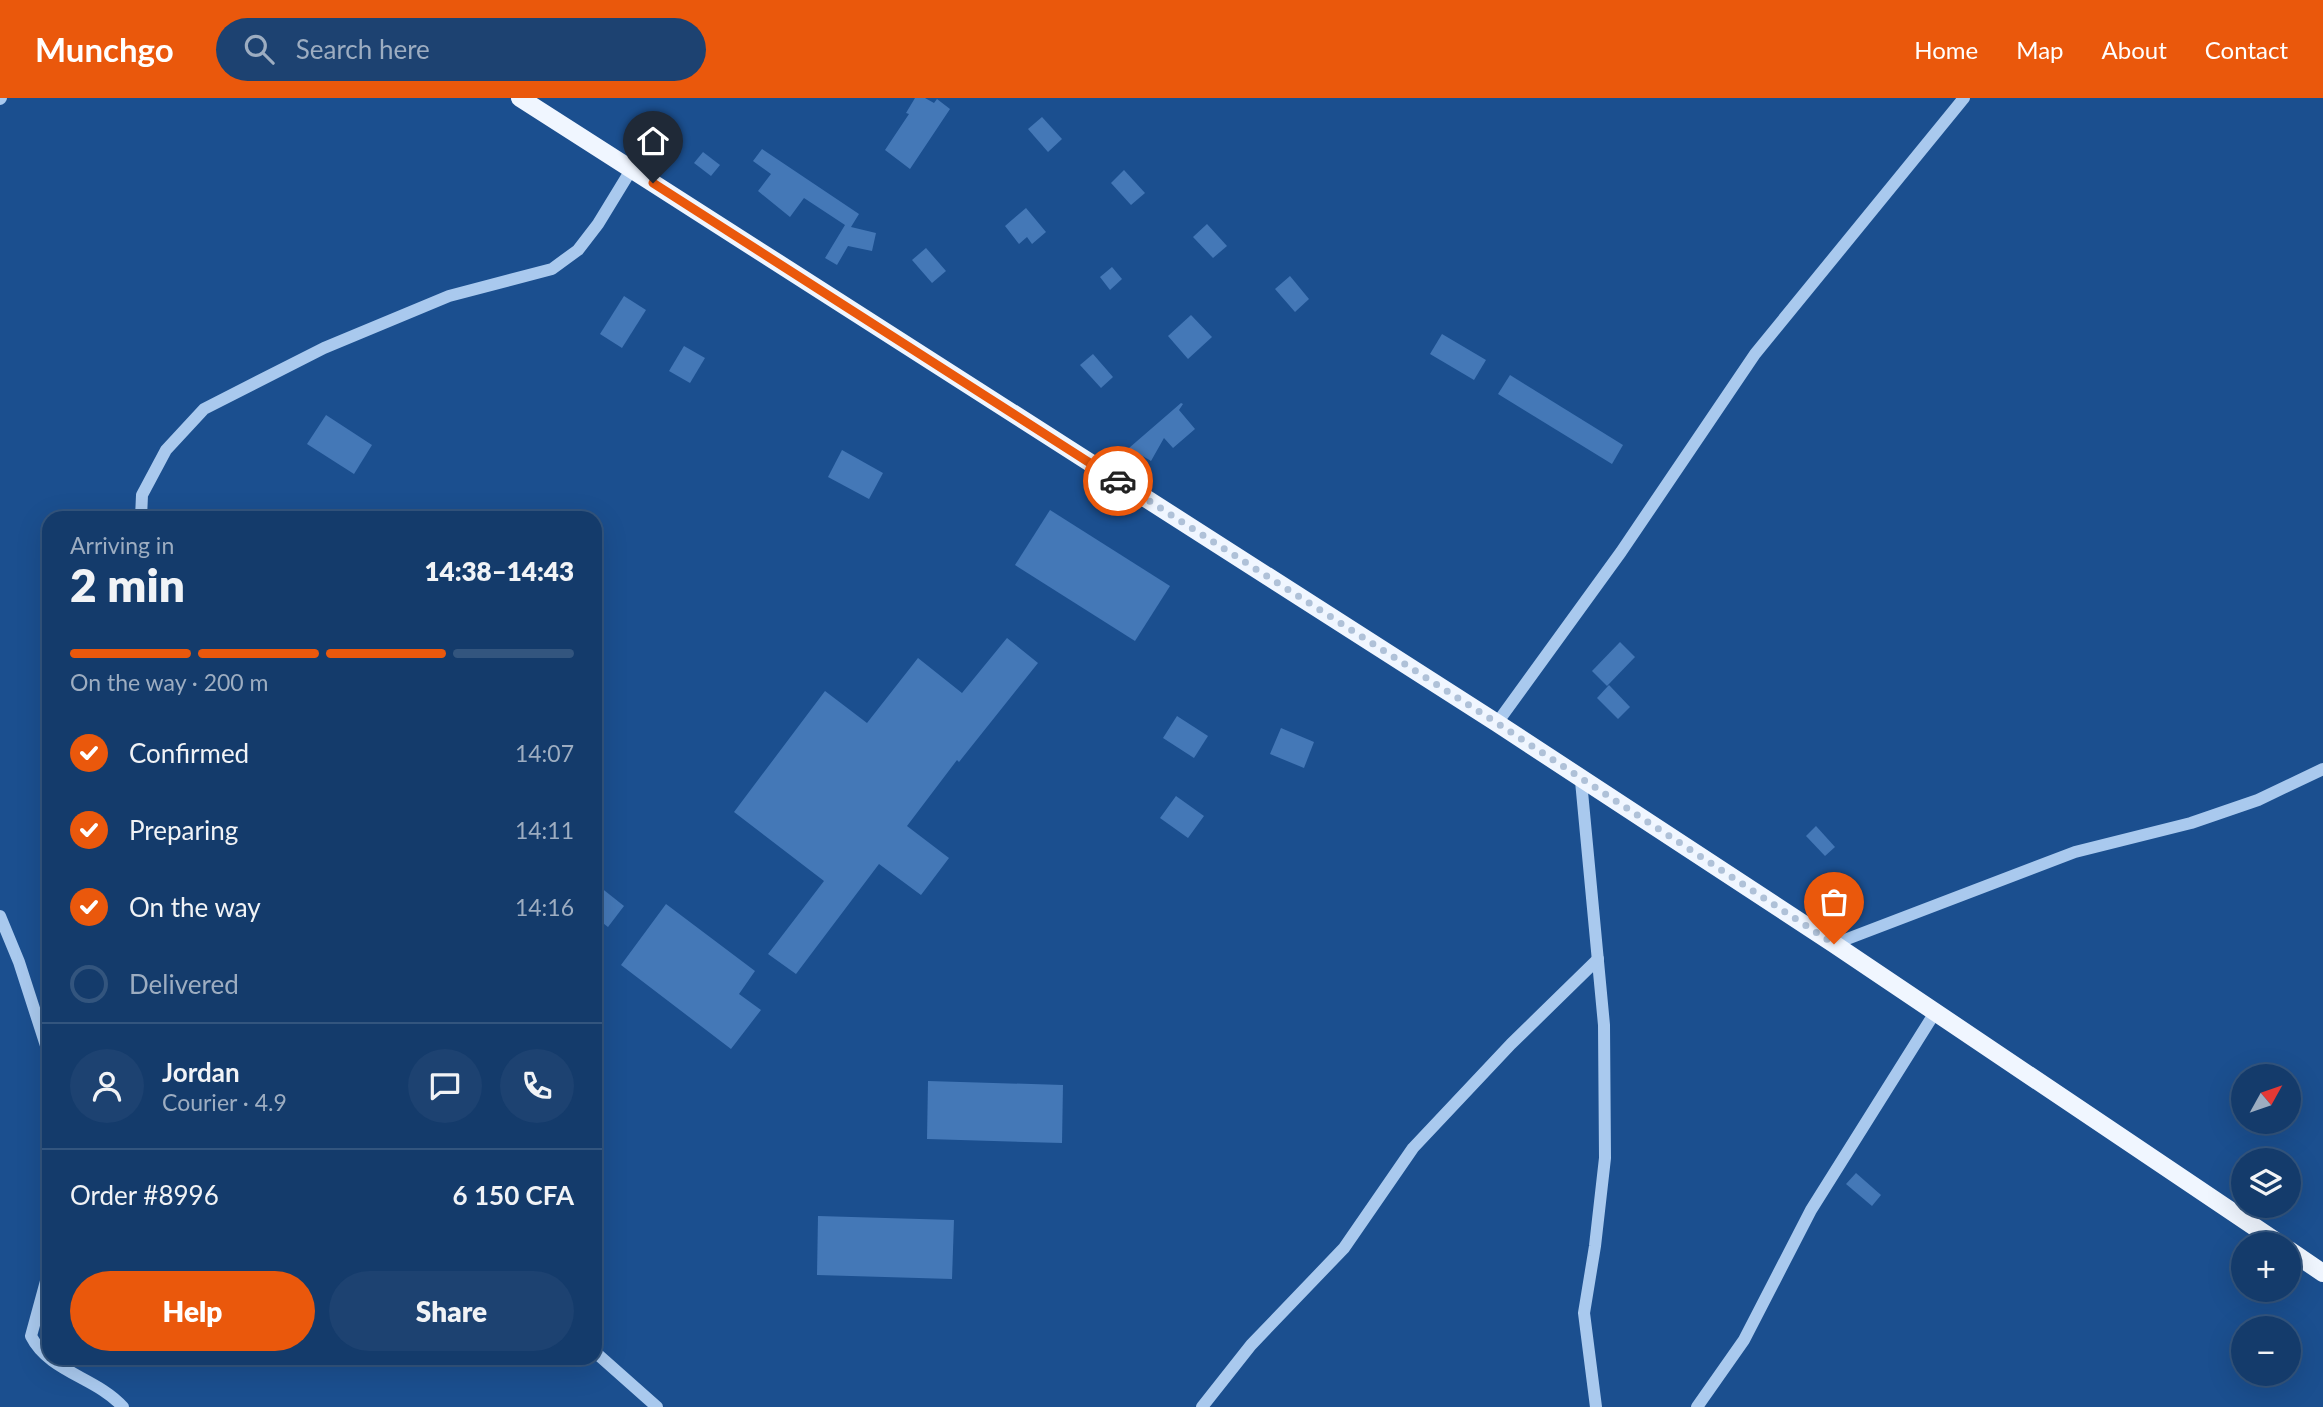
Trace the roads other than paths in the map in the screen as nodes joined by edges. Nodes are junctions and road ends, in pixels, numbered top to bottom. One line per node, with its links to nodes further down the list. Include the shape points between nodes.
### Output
1 (520, 98): 3 (main road)
2 (1964, 98): 5 (street, via 1755,354 1622,552)
3 (631, 170): 4 (street, via 578,250 552,268 449,296 324,348 204,409 166,450 142,495); 5 (main road)
4 (141, 511)
5 (1497, 723): 7 (main road)
6 (2323, 769): 9 (street, via 2258,800 2191,823 2075,852)
7 (1581, 780): 9 (main road); 10 (street)
8 (0, 916): 12 (street)
9 (1834, 944): 11 (main road)
10 (1598, 959): 22 (street, via 1413,1148 1344,1248 1251,1345); 23 (street, via 1604,1025 1605,1158 1584,1313)
11 (1934, 1014): 13 (main road); 24 (street, via 1811,1210 1744,1340)
12 (42, 1033)
13 (2262, 1232)
14 (2301, 1258): 15 (main road)
15 (2323, 1273)
16 (42, 1296): 17 (street, via 31,1336)
17 (42, 1353)
18 (602, 1358): 21 (street)
19 (59, 1365): 20 (street, via 111,1394)
20 (123, 1407)
21 (657, 1407)
22 (1202, 1407)
23 (1596, 1407)
24 (1697, 1407)

